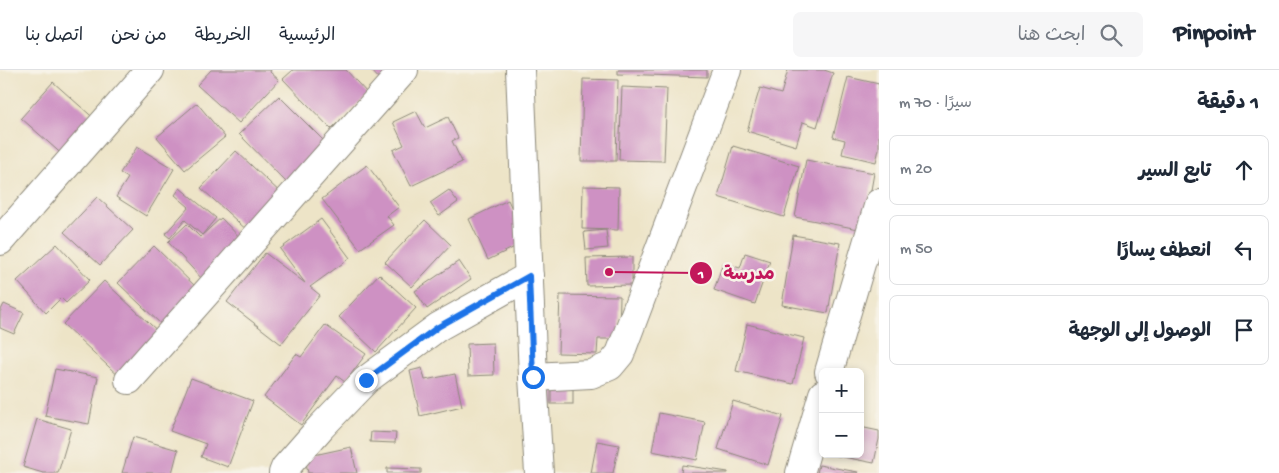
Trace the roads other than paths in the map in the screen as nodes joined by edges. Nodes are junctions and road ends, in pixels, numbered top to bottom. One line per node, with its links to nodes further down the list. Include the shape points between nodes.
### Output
1 (150, 70): 6 (street)
2 (404, 70): 10 (street)
3 (520, 70): 7 (street)
4 (727, 70): 9 (street, via 620,354 610,366 591,374)
5 (879, 203): 8 (street)
6 (0, 241)
7 (529, 276): 9 (street); 12 (street, via 438,327 366,380)
8 (830, 368)
9 (533, 377): 13 (street)
10 (129, 380)
11 (819, 408): 14 (street)
12 (283, 473)
13 (539, 473)
14 (800, 473)

